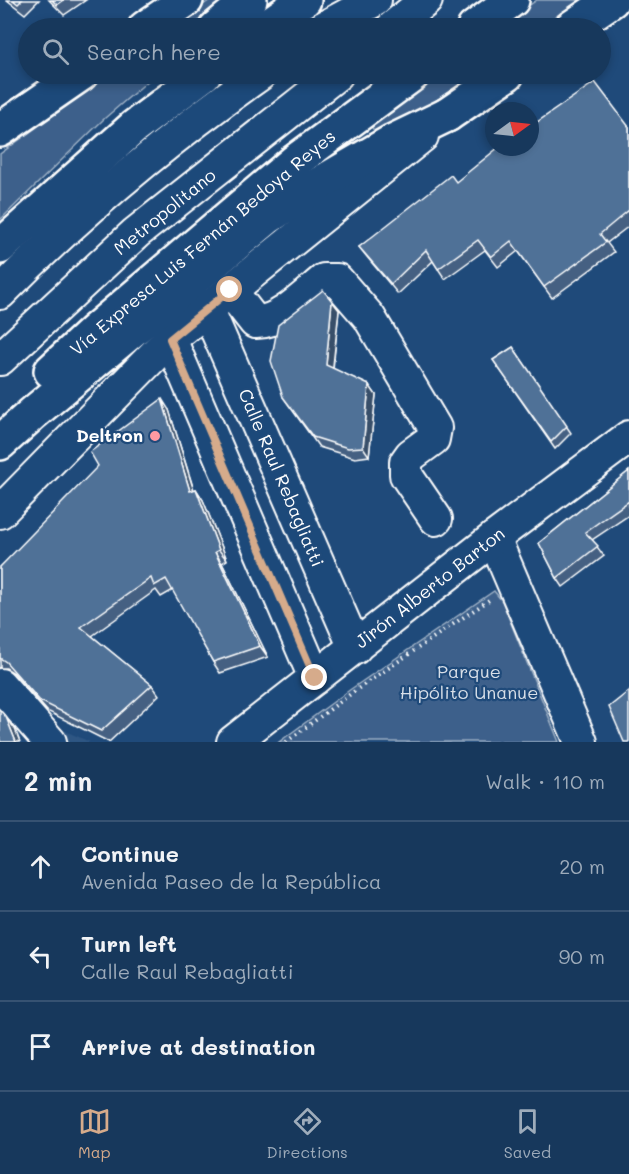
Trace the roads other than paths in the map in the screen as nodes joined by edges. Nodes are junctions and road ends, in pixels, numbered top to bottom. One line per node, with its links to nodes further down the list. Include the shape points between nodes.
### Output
1 (186, 0): 8 (main road)
2 (250, 0): 9 (main road)
3 (304, 0): 10 (main road)
4 (375, 0): 11 (street)
5 (426, 0): 12 (street)
6 (512, 0): 13 (main road)
7 (612, 0): 14 (main road)
8 (160, 18)
9 (228, 18)
10 (278, 18)
11 (342, 18)
12 (404, 18)
13 (488, 18)
14 (586, 18)
15 (67, 84): 24 (main road)
16 (162, 84): 23 (main road)
17 (191, 84): 23 (main road)
18 (246, 84): 26 (street, via 198,118 81,215)
19 (324, 84): 29 (street, Metropolitano, via 136,233)
20 (400, 84): 30 (main road, Vía Expresa Luis Fernán Bedoya Reyes, via 285,170 94,331)
21 (492, 84): 22 (main road)
22 (447, 115): 27 (street); 32 (main road, via 317,185 267,218)
23 (134, 127): 25 (main road)
24 (0, 130)
25 (0, 247)
26 (0, 292)
27 (219, 299): 28 (street); 34 (street, via 263,323 324,280 337,280 347,290 369,317 435,428 433,439 406,462 406,475); 36 (street, Calle Raul Rebagliatti)
28 (170, 339): 33 (street); 37 (street)
29 (0, 358)
30 (0, 420)
31 (629, 437): 35 (street, Jirón Alberto Barton)
32 (0, 443)
33 (0, 512)
34 (436, 519)
35 (494, 538): 36 (street, Jirón Alberto Barton); 41 (street)
36 (355, 648): 37 (street, Jirón Alberto Barton)
37 (315, 678): 40 (street, Jirón Alberto Barton)
38 (0, 685): 39 (street)
39 (51, 742)
40 (233, 742)
41 (581, 742)

